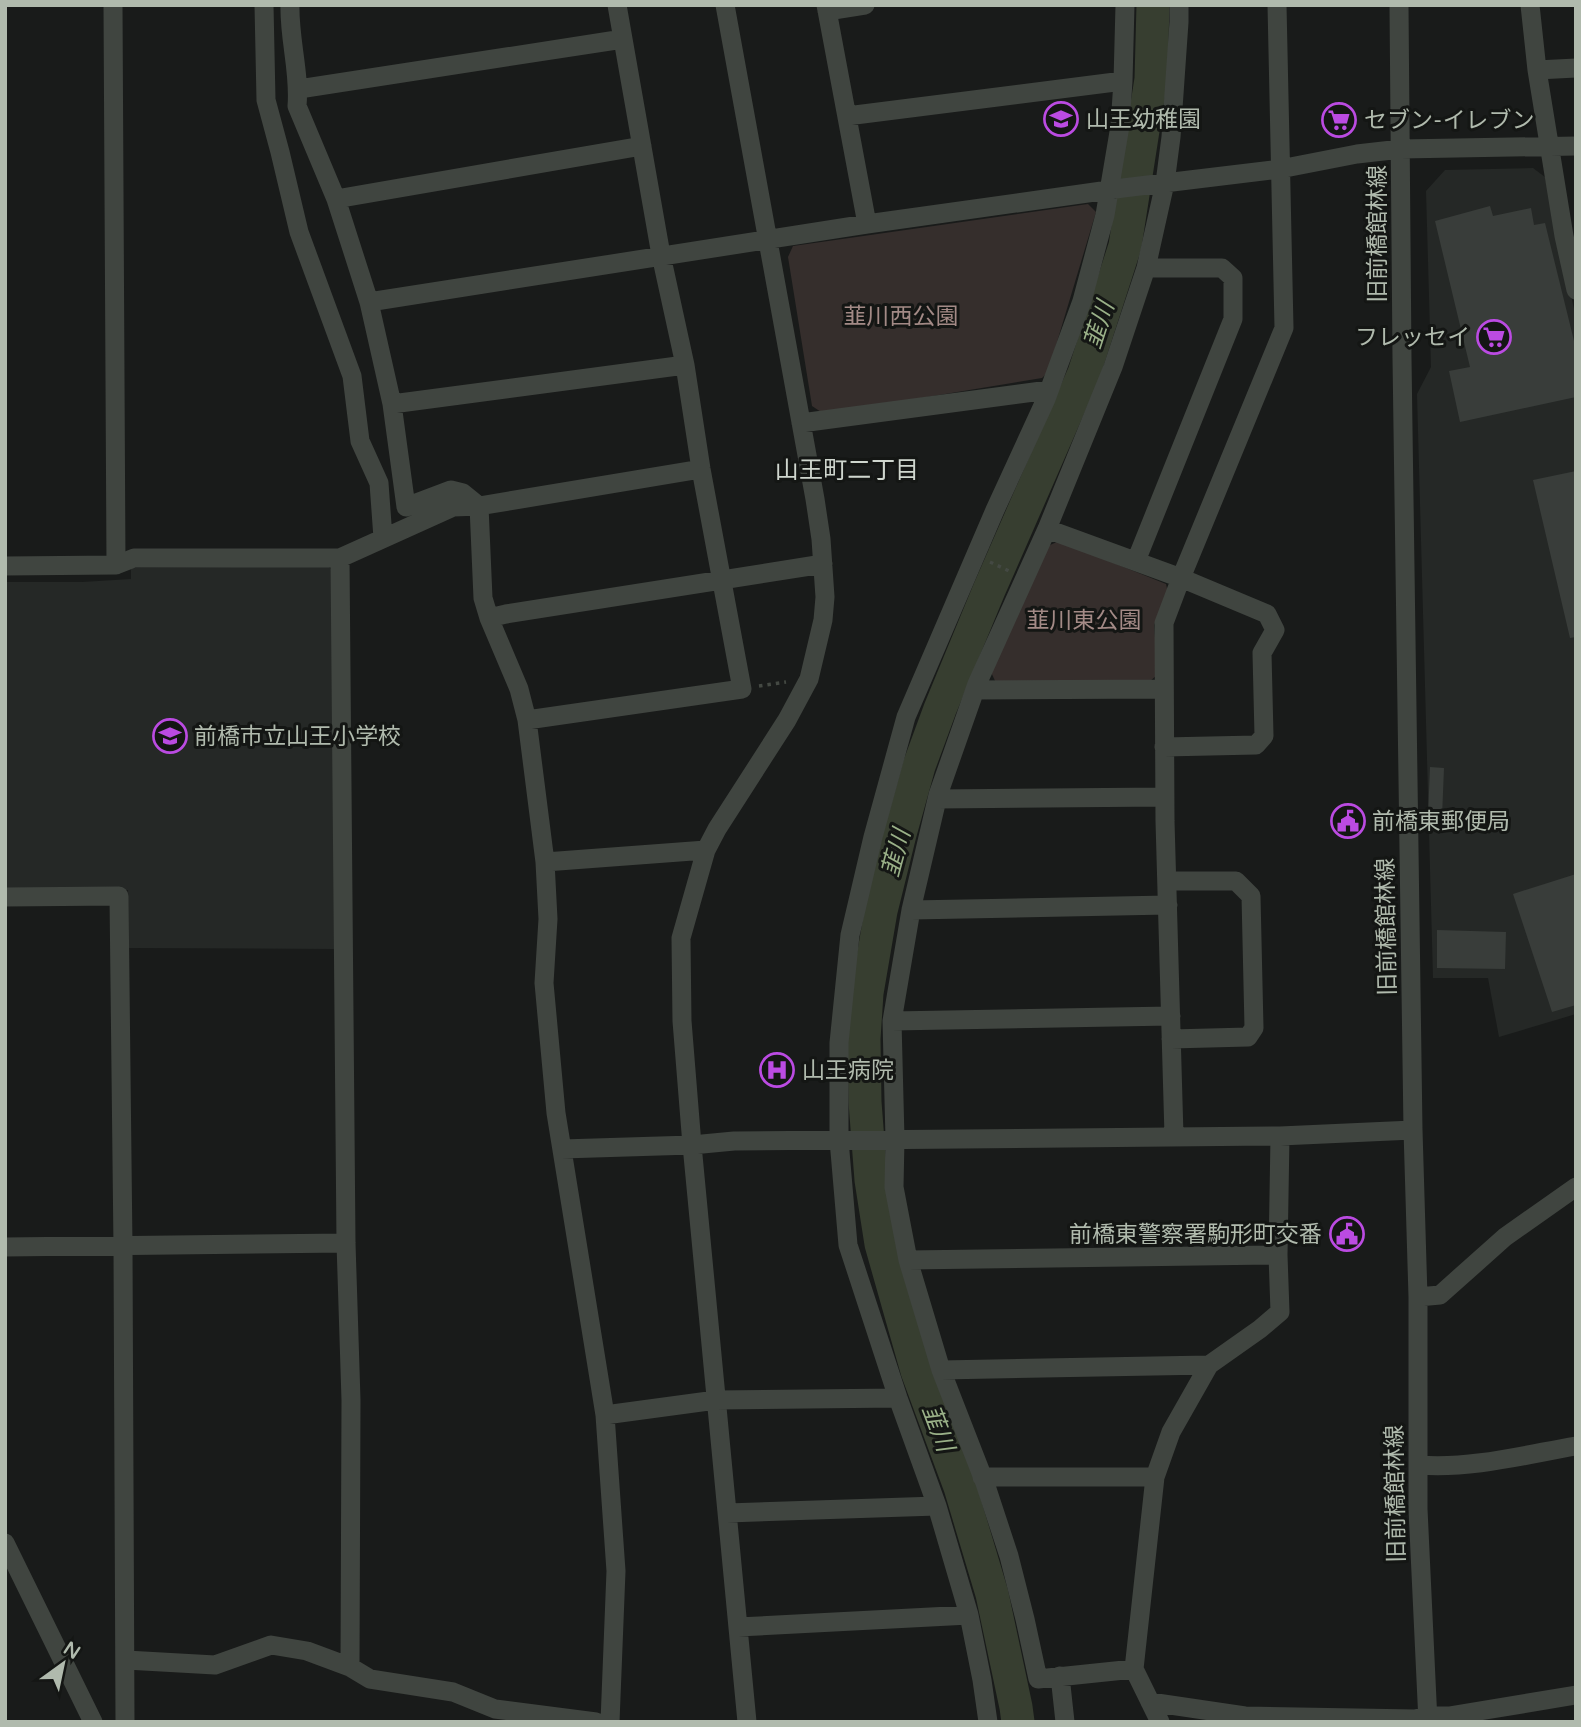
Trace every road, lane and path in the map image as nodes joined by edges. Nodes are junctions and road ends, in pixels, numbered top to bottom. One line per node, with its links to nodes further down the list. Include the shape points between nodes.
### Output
1 (113, 5): 46 (street)
2 (264, 5): 41 (street, via 266,100 299,232 352,376 360,441 379,483)
3 (290, 5): 17 (street)
4 (617, 5): 13 (street)
5 (725, 5): 29 (street)
6 (865, 5): 12 (street)
7 (1125, 5): 16 (street)
8 (1179, 5): 24 (street, via 1171,137)
9 (1277, 5): 23 (street)
10 (1399, 5): 22 (street, 旧前橋館林線)
11 (1531, 5): 15 (street)
12 (826, 8): 18 (street)
13 (623, 39): 17 (street); 19 (street)
14 (1576, 68): 15 (street)
15 (1537, 70): 21 (street)
16 (1123, 81): 18 (street); 25 (street)
17 (299, 89): 26 (street, via 298,106)
18 (847, 117): 28 (street)
19 (642, 146): 26 (street); 30 (street)
20 (1576, 146): 21 (street)
21 (1549, 148): 22 (street); 27 (street)
22 (1401, 149): 23 (street); 69 (street, 旧前橋館林線)
23 (1280, 169): 24 (street); 49 (street, via 1284,328)
24 (1158, 184): 25 (street); 31 (street)
25 (1116, 190): 28 (street); 35 (street)
26 (336, 199): 33 (street)
27 (1569, 223): 32 (street)
28 (867, 224): 29 (street)
29 (767, 239): 30 (street); 37 (street)
30 (661, 255): 33 (street); 34 (street)
31 (1146, 268): 40 (street, via 1113,367); 44 (street, via 1222,268 1233,278 1233,319)
32 (1576, 290)
33 (369, 302): 36 (street)
34 (685, 365): 36 (street); 38 (street)
35 (1049, 390): 37 (street); 73 (street, via 906,717 873,837 850,934 839,1043)
36 (392, 404): 39 (street, via 407,507 451,490)
37 (801, 423): 45 (street)
38 (701, 469): 39 (street); 50 (street)
39 (479, 506): 41 (street, via 453,507); 51 (street, via 483,598)
40 (1046, 529): 44 (street); 55 (street)
41 (383, 538): 42 (street)
42 (340, 558): 46 (street, via 134,558); 77 (street)
43 (981, 558): 48 (path)
44 (1136, 561): 49 (street)
45 (823, 564): 50 (street); 52 (street, via 823,620)
46 (116, 565): 47 (street)
47 (5, 566)
48 (1016, 574)
49 (1181, 578): 54 (street, via 1164,624); 57 (street, via 1266,614 1275,630 1262,653 1264,736 1256,745)
50 (722, 579): 51 (street); 53 (street)
51 (489, 618): 56 (street)
52 (809, 678): 53 (path); 60 (street)
53 (742, 689): 56 (street)
54 (1164, 689): 55 (street); 57 (street)
55 (975, 690): 59 (street)
56 (527, 720): 61 (street)
57 (1164, 747): 58 (street)
58 (1165, 797): 59 (street); 62 (street)
59 (937, 799): 65 (street)
60 (706, 850): 61 (street); 74 (street, via 681,938)
61 (544, 862): 75 (street, via 548,919 544,983)
62 (1167, 881): 64 (street); 68 (street, via 1236,881 1251,896 1254,1028 1248,1037)
63 (5, 897): 79 (street, via 119,896)
64 (1168, 905): 65 (street); 66 (street)
65 (911, 910): 67 (street)
66 (1171, 1016): 67 (street); 68 (street)
67 (892, 1021): 72 (street)
68 (1171, 1039): 70 (street)
69 (1413, 1130): 71 (street); 82 (street, 旧前橋館林線)
70 (1174, 1136): 71 (street); 72 (street)
71 (1280, 1136): 80 (street)
72 (891, 1139): 73 (street); 81 (street, via 894,1187)
73 (844, 1140): 74 (street); 85 (street, via 848,1245)
74 (692, 1145): 75 (street); 86 (street)
75 (562, 1149): 87 (street)
76 (1576, 1187): 82 (street, via 1505,1237 1440,1295)
77 (346, 1243): 79 (street); 98 (street, via 351,1400)
78 (5, 1247): 79 (street)
79 (123, 1247): 97 (street)
80 (1278, 1255): 81 (street); 83 (street, via 1280,1312)
81 (908, 1260): 84 (street)
82 (1418, 1297): 89 (street, 旧前橋館林線)
83 (1209, 1365): 84 (street); 91 (street, via 1171,1432)
84 (941, 1370): 90 (street)
85 (898, 1398): 86 (street); 92 (street)
86 (716, 1400): 87 (street); 93 (street)
87 (605, 1415): 107 (street, via 616,1571)
88 (1576, 1446): 89 (street, via 1478,1464)
89 (1419, 1465): 103 (street, 旧前橋館林線)
90 (982, 1477): 91 (street); 100 (street, via 1009,1556 1038,1679)
91 (1155, 1477): 99 (street)
92 (937, 1506): 93 (street); 95 (street)
93 (727, 1513): 96 (street)
94 (5, 1543): 104 (street)
95 (969, 1615): 96 (street); 109 (street)
96 (738, 1627): 108 (street)
97 (126, 1660): 98 (street, via 215,1665 271,1646 307,1651); 105 (street)
98 (350, 1667): 106 (street, via 370,1679 453,1692 495,1709)
99 (1134, 1669): 100 (street); 102 (street)
100 (1060, 1676): 110 (street)
101 (1576, 1695): 103 (street)
102 (1150, 1702): 103 (street, via 1245,1716); 111 (street)
103 (1428, 1719)
104 (93, 1722)
105 (125, 1722)
106 (596, 1722)
107 (610, 1722)
108 (747, 1722)
109 (988, 1722)
110 (1065, 1722)
111 (1160, 1722)

